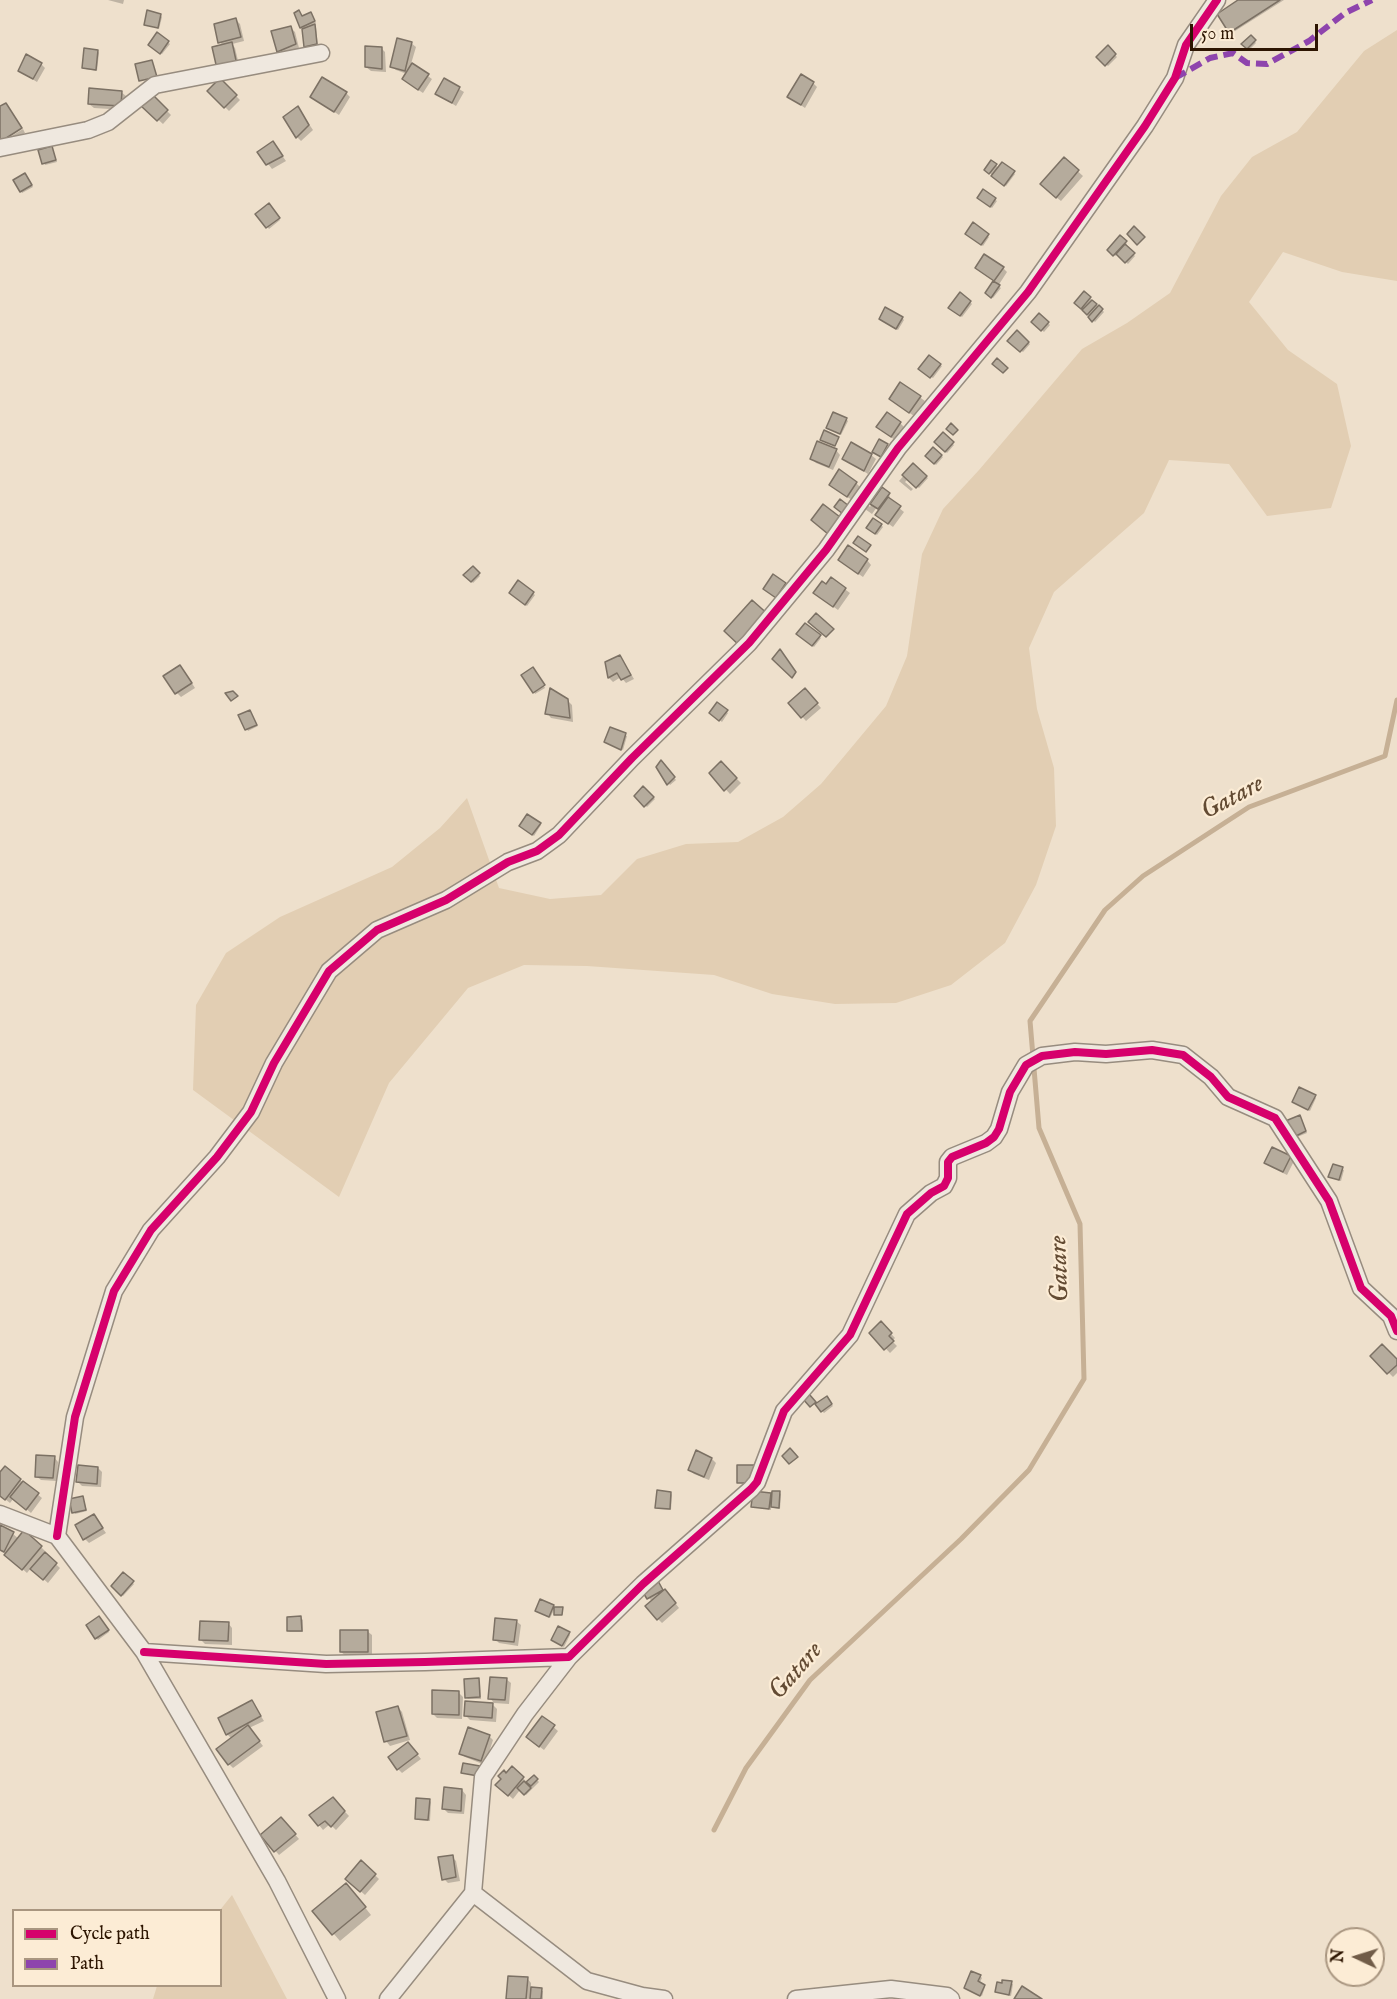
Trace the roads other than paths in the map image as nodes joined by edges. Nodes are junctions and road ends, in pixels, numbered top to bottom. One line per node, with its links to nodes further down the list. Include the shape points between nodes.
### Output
1 (1217, 0): 6 (street, via 1186,45 1175,78 1145,126 1028,292 898,448 826,549 749,643 559,835 446,900 377,930 329,971 274,1063 251,1112 218,1157 150,1230 114,1291 75,1417)
2 (321, 53): 3 (street, via 155,85 108,122 88,130)
3 (0, 148)
4 (1397, 1331): 8 (street, via 1391,1316 1361,1288 1329,1201 1275,1118 1228,1097 1211,1077 1183,1055 1152,1050 1042,1056 1026,1065 1010,1092 994,1137 952,1157 944,1186 907,1214 850,1335 784,1411 757,1482 643,1584)
5 (0, 1514): 6 (street)
6 (57, 1536): 7 (street)
7 (144, 1652): 8 (street, via 326,1664); 10 (street, via 277,1881)
8 (569, 1657): 9 (street, via 483,1778)
9 (473, 1893): 11 (street); 12 (street, via 587,1981)
10 (337, 1999)
11 (388, 1999)
12 (664, 1999)
13 (796, 1999): 14 (street, via 891,1989)
14 (951, 1999)

